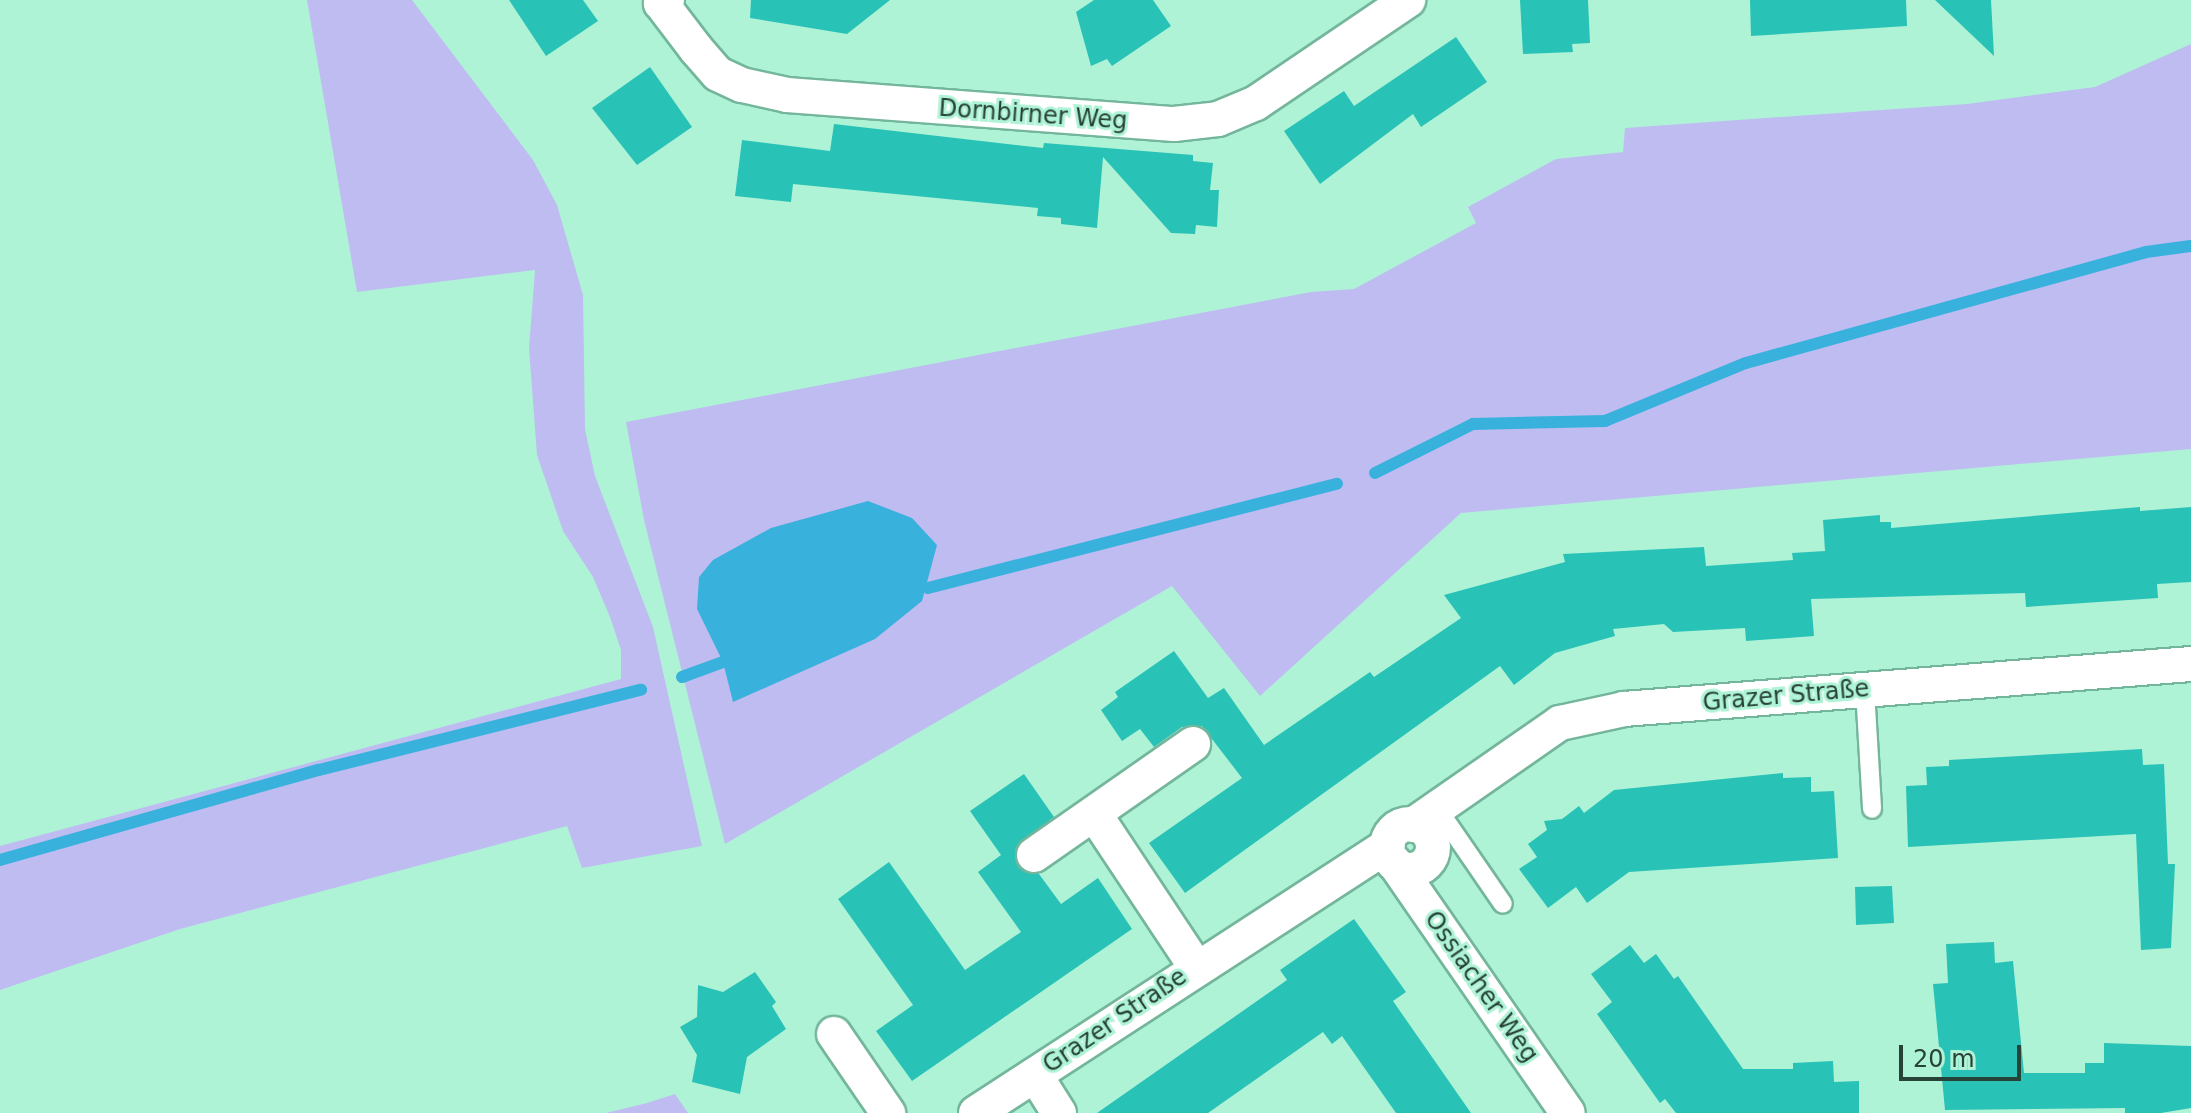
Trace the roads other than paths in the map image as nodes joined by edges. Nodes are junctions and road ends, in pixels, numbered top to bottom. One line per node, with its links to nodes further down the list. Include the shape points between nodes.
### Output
1 (1408, 0): 2 (street, Dornbirner Weg, via 1256,103 1218,119 1174,124 787,95 742,85 718,74)
2 (663, 1)
3 (2191, 664): 4 (street, Grazer Straße)
4 (1865, 690): 6 (lane); 8 (street, Grazer Straße, via 1624,709 1560,723)
5 (1193, 744): 7 (street)
6 (1872, 809)
7 (1095, 815): 9 (street); 11 (street, Grazer Straße)
8 (1408, 835): 10 (lane); 11 (street, Grazer Straße); 17 (street, Ossiacher Weg)
9 (1034, 855)
10 (1503, 904)
11 (1196, 967): 13 (street, Grazer Straße, via 1126,1023)
12 (834, 1034): 14 (street)
13 (1035, 1075): 15 (street, Grazer Straße); 16 (street, Grazer Straße)
14 (888, 1113)
15 (976, 1113)
16 (1059, 1113)
17 (1568, 1113)

